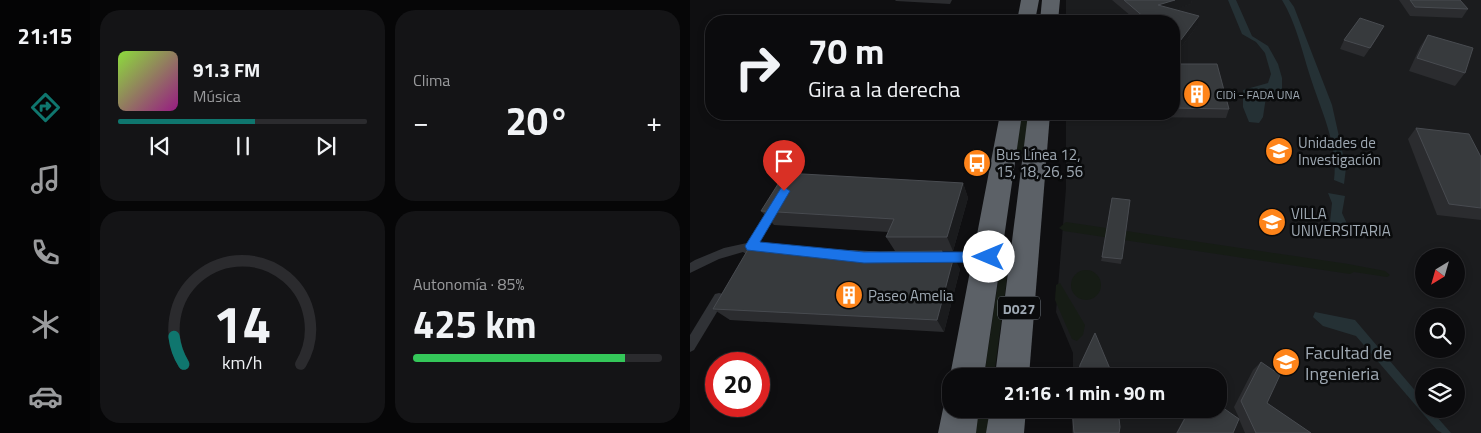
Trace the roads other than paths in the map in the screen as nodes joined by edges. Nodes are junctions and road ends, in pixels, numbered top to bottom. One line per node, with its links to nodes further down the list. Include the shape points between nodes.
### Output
1 (1030, 0): 3 (highway)
2 (1051, 0): 4 (highway)
3 (1027, 15)
4 (1050, 15)
5 (1010, 120): 11 (highway)
6 (1039, 120): 14 (highway, D027)
7 (780, 199): 8 (lane)
8 (751, 246): 9 (lane); 12 (lane); 13 (lane, via 728,251)
9 (770, 248)
10 (931, 257): 11 (lane)
11 (989, 257): 14 (lane, via 1022,257); 17 (highway, D027)
12 (741, 263)
13 (690, 268)
14 (1024, 269): 18 (highway, D027)
15 (725, 288): 16 (lane)
16 (690, 346)
17 (968, 368)
18 (1013, 368)
19 (960, 418): 21 (highway)
20 (1007, 418): 22 (highway)
21 (957, 433)
22 (1005, 433)

